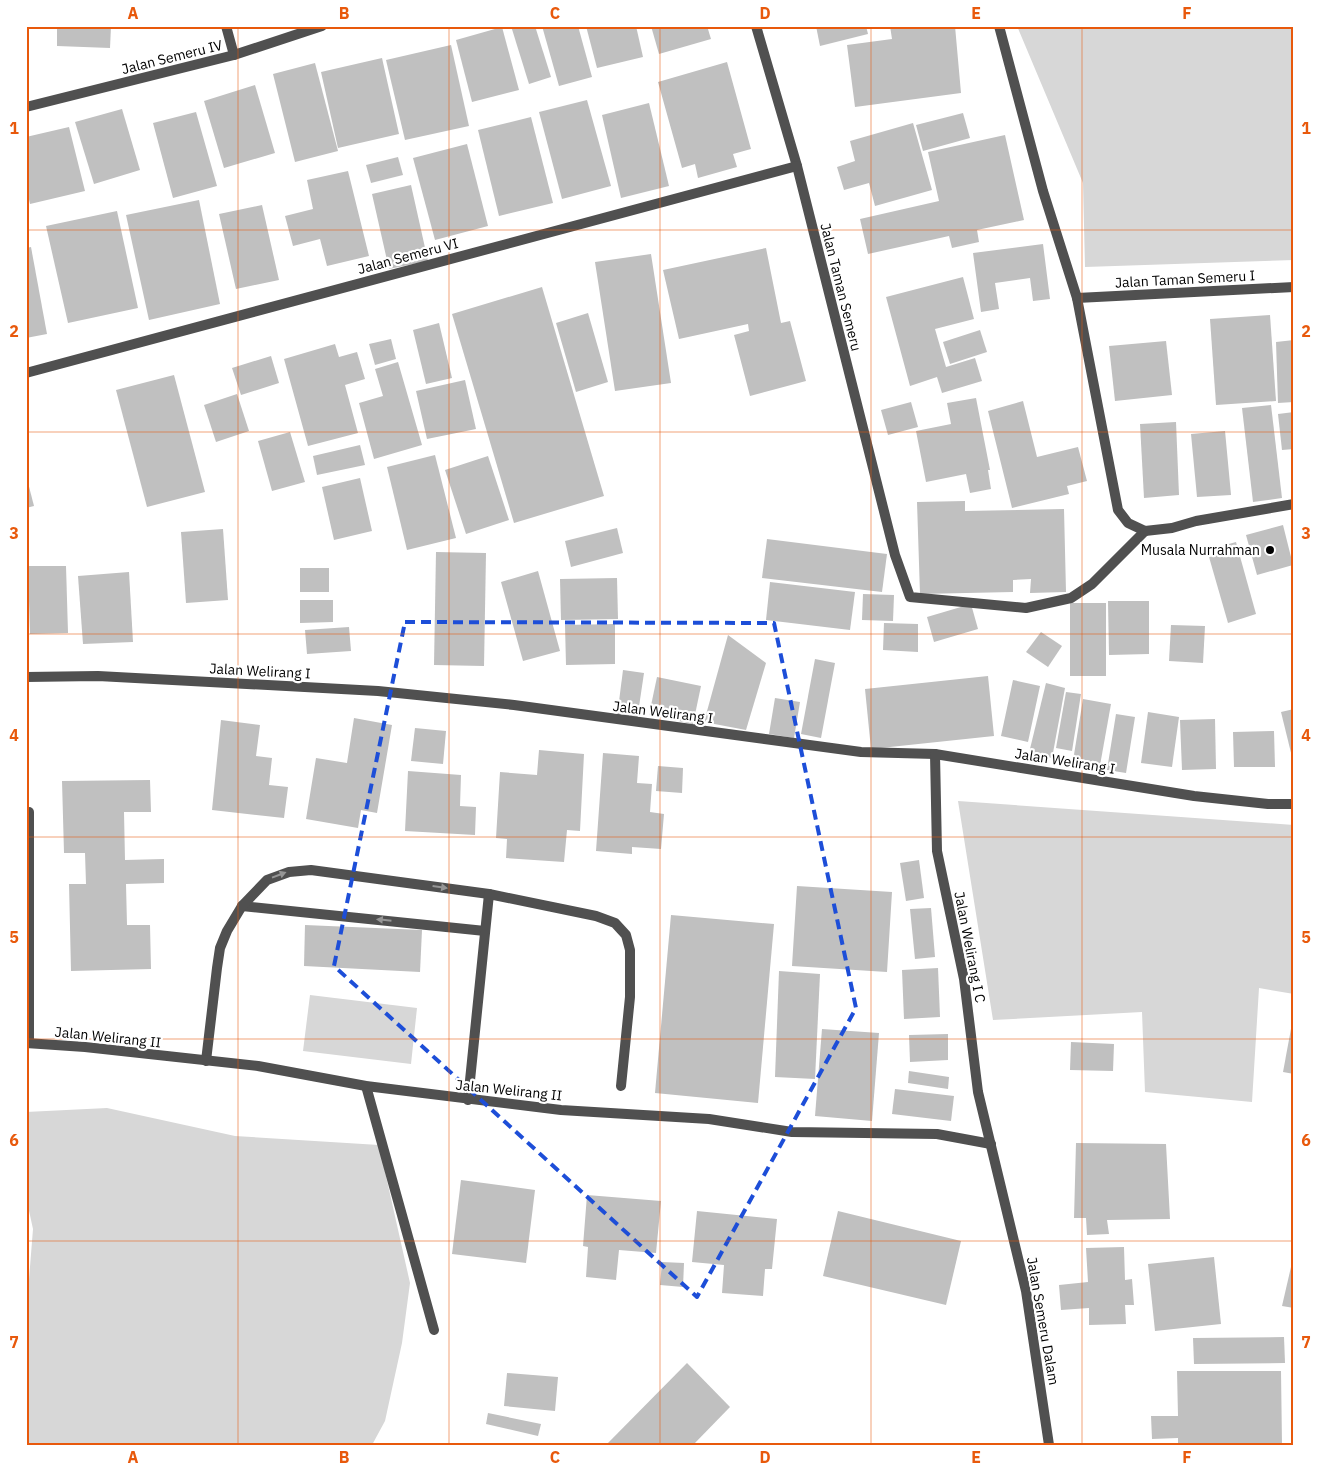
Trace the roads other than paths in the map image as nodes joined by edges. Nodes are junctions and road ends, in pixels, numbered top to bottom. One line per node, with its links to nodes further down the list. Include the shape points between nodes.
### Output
1 (226, 26): 5 (street)
2 (322, 26): 5 (street, Jalan Semeru IV)
3 (756, 26): 7 (street, Jalan Taman Semeru)
4 (999, 26): 9 (street, via 1043,191)
5 (234, 55): 6 (street, Jalan Semeru IV)
6 (26, 107)
7 (797, 166): 10 (street, Jalan Semeru VI); 12 (street, Jalan Taman Semeru, via 895,555 910,598 1026,608 1070,598 1092,584)
8 (1294, 287): 9 (street, Jalan Taman Semeru I)
9 (1077, 298): 12 (street, via 1118,510 1128,523)
10 (26, 373)
11 (1294, 504): 12 (street)
12 (1145, 531)
13 (26, 677): 14 (street, Jalan Welirang I, via 98,676 378,691 514,705 861,752)
14 (935, 754): 15 (street, Jalan Welirang I, via 1194,796); 25 (street, Jalan Welirang I C, via 937,851 964,980 978,1092)
15 (1294, 804)
16 (29, 812): 20 (street)
17 (489, 894): 18 (street, one-way to 17, via 267,880 289,872 311,870); 19 (street); 23 (street, via 596,916 615,923 626,935 630,950 630,997)
18 (242, 906): 19 (street, one-way to 18); 21 (street, via 220,948)
19 (485, 931): 24 (street)
20 (28, 1043): 21 (street, Jalan Welirang II)
21 (206, 1061): 22 (street, Jalan Welirang II, via 274,1069)
22 (366, 1086): 24 (street, Jalan Welirang II); 26 (street)
23 (622, 1086)
24 (468, 1100): 25 (street, Jalan Welirang II, via 561,1110 709,1119 792,1132 937,1134)
25 (991, 1144): 27 (street, Jalan Semeru Dalam, via 1026,1291)
26 (434, 1330)
27 (1049, 1445)

